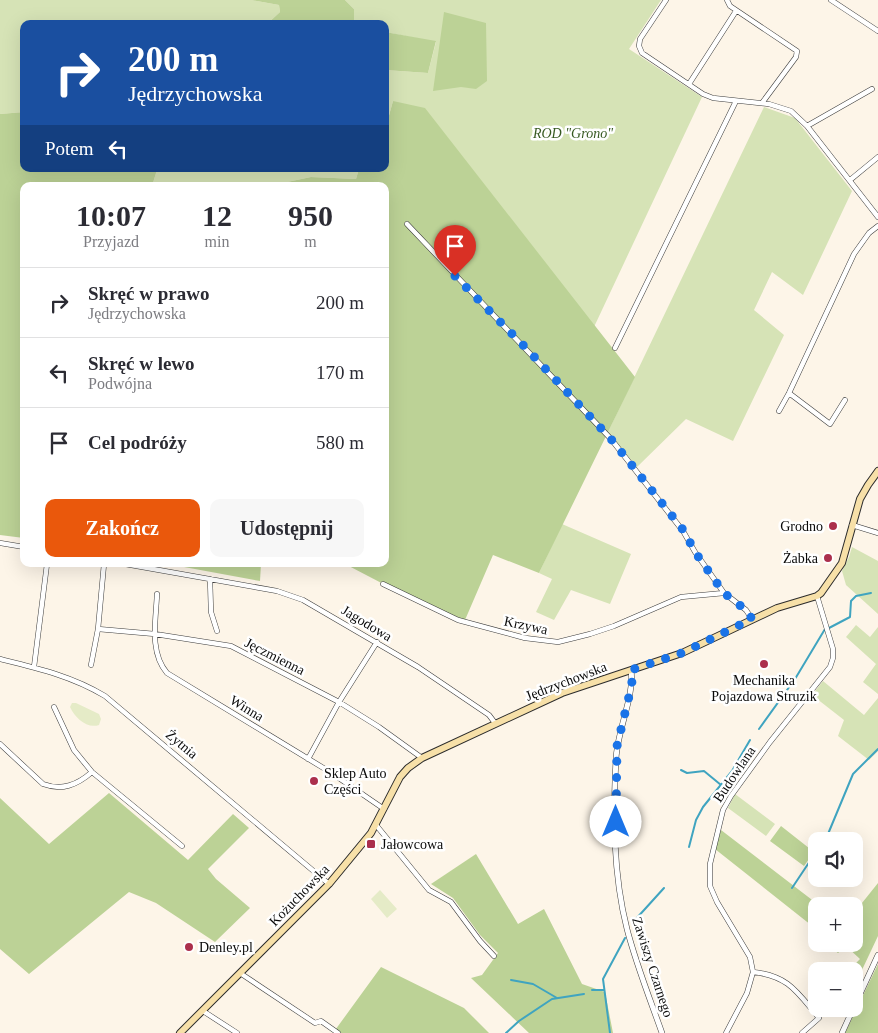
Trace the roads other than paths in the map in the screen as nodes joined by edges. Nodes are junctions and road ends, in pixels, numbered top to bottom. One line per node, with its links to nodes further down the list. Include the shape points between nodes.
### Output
1 (666, 0): 6 (street, via 639,46 642,52)
2 (727, 0): 4 (street)
3 (831, 0): 5 (street)
4 (736, 10): 6 (street); 9 (street, via 797,51 796,58)
5 (878, 31)
6 (688, 84): 8 (street, via 713,98)
7 (872, 89): 10 (street)
8 (736, 101): 9 (street); 16 (street)
9 (762, 102): 10 (street, via 791,111)
10 (807, 126): 12 (street)
11 (878, 157): 12 (street)
12 (850, 180): 13 (street)
13 (878, 217)
14 (407, 224): 30 (street, via 611,439 679,525)
15 (878, 226): 17 (street, via 854,254)
16 (615, 348)
17 (789, 394): 18 (street, via 830,424); 19 (street)
18 (845, 400)
19 (778, 411)
20 (878, 471): 21 (main road, via 860,499)
21 (852, 525): 22 (street); 32 (main road, via 842,563 825,590)
22 (878, 533)
23 (0, 543): 24 (street)
24 (20, 546)
25 (48, 567): 40 (street)
26 (104, 567): 34 (street)
27 (142, 567): 28 (street, Jagodowa)
28 (210, 579): 35 (street, via 211,612); 37 (street, Jagodowa, via 297,597)
29 (383, 584): 30 (street, Krzywa, via 458,620 525,638 558,642 609,628 681,597)
30 (724, 593): 33 (street, via 746,610)
31 (157, 594): 36 (street, Winna)
32 (817, 596): 33 (main road, Jędrzychowska, via 781,606); 55 (street, Budowlana, via 834,652 830,667 725,804 710,864 710,886 750,957)
33 (752, 619): 41 (main road, Jędrzychowska, via 682,653)
34 (98, 629): 36 (street, Jęczmienna); 39 (street)
35 (217, 631)
36 (155, 634): 42 (street, Jęczmienna, via 231,646); 47 (street, Winna, via 158,660 167,673)
37 (377, 642): 42 (street); 44 (street, Jagodowa, via 489,715)
38 (0, 659): 40 (street, Żytnia)
39 (91, 666)
40 (34, 667): 52 (street, Żytnia, via 77,681 110,700)
41 (631, 670): 44 (main road, Jędrzychowska, via 573,688); 63 (street, Zawiszy Czarnego, via 632,684 616,756 616,854 626,926)
42 (339, 702): 46 (street, Jęczmienna); 47 (street)
43 (54, 707): 48 (street, via 72,746)
44 (495, 723): 46 (main road, Jędrzychowska)
45 (0, 744): 48 (street, via 44,784 52,787 70,786)
46 (422, 758): 49 (main road, Jędrzychowska, via 400,777)
47 (308, 759): 49 (street, Winna)
48 (92, 772): 51 (street)
49 (384, 810): 50 (main road, Kożuchowska)
50 (376, 825): 52 (main road, Kożuchowska); 54 (street, via 429,890 451,902)
51 (182, 846)
52 (329, 884): 56 (main road, Kożuchowska)
53 (878, 955): 57 (street)
54 (494, 956)
55 (753, 972): 64 (street, via 748,993); 65 (street, via 770,974 791,986 818,1018)
56 (240, 973): 58 (main road, Kożuchowska); 62 (street, via 315,1023 321,1021)
57 (863, 987)
58 (203, 1010): 60 (main road, Kożuchowska); 61 (street)
59 (849, 1017): 66 (street)
60 (180, 1033)
61 (237, 1033)
62 (338, 1033)
63 (662, 1033)
64 (726, 1033)
65 (802, 1033)
66 (842, 1033)

